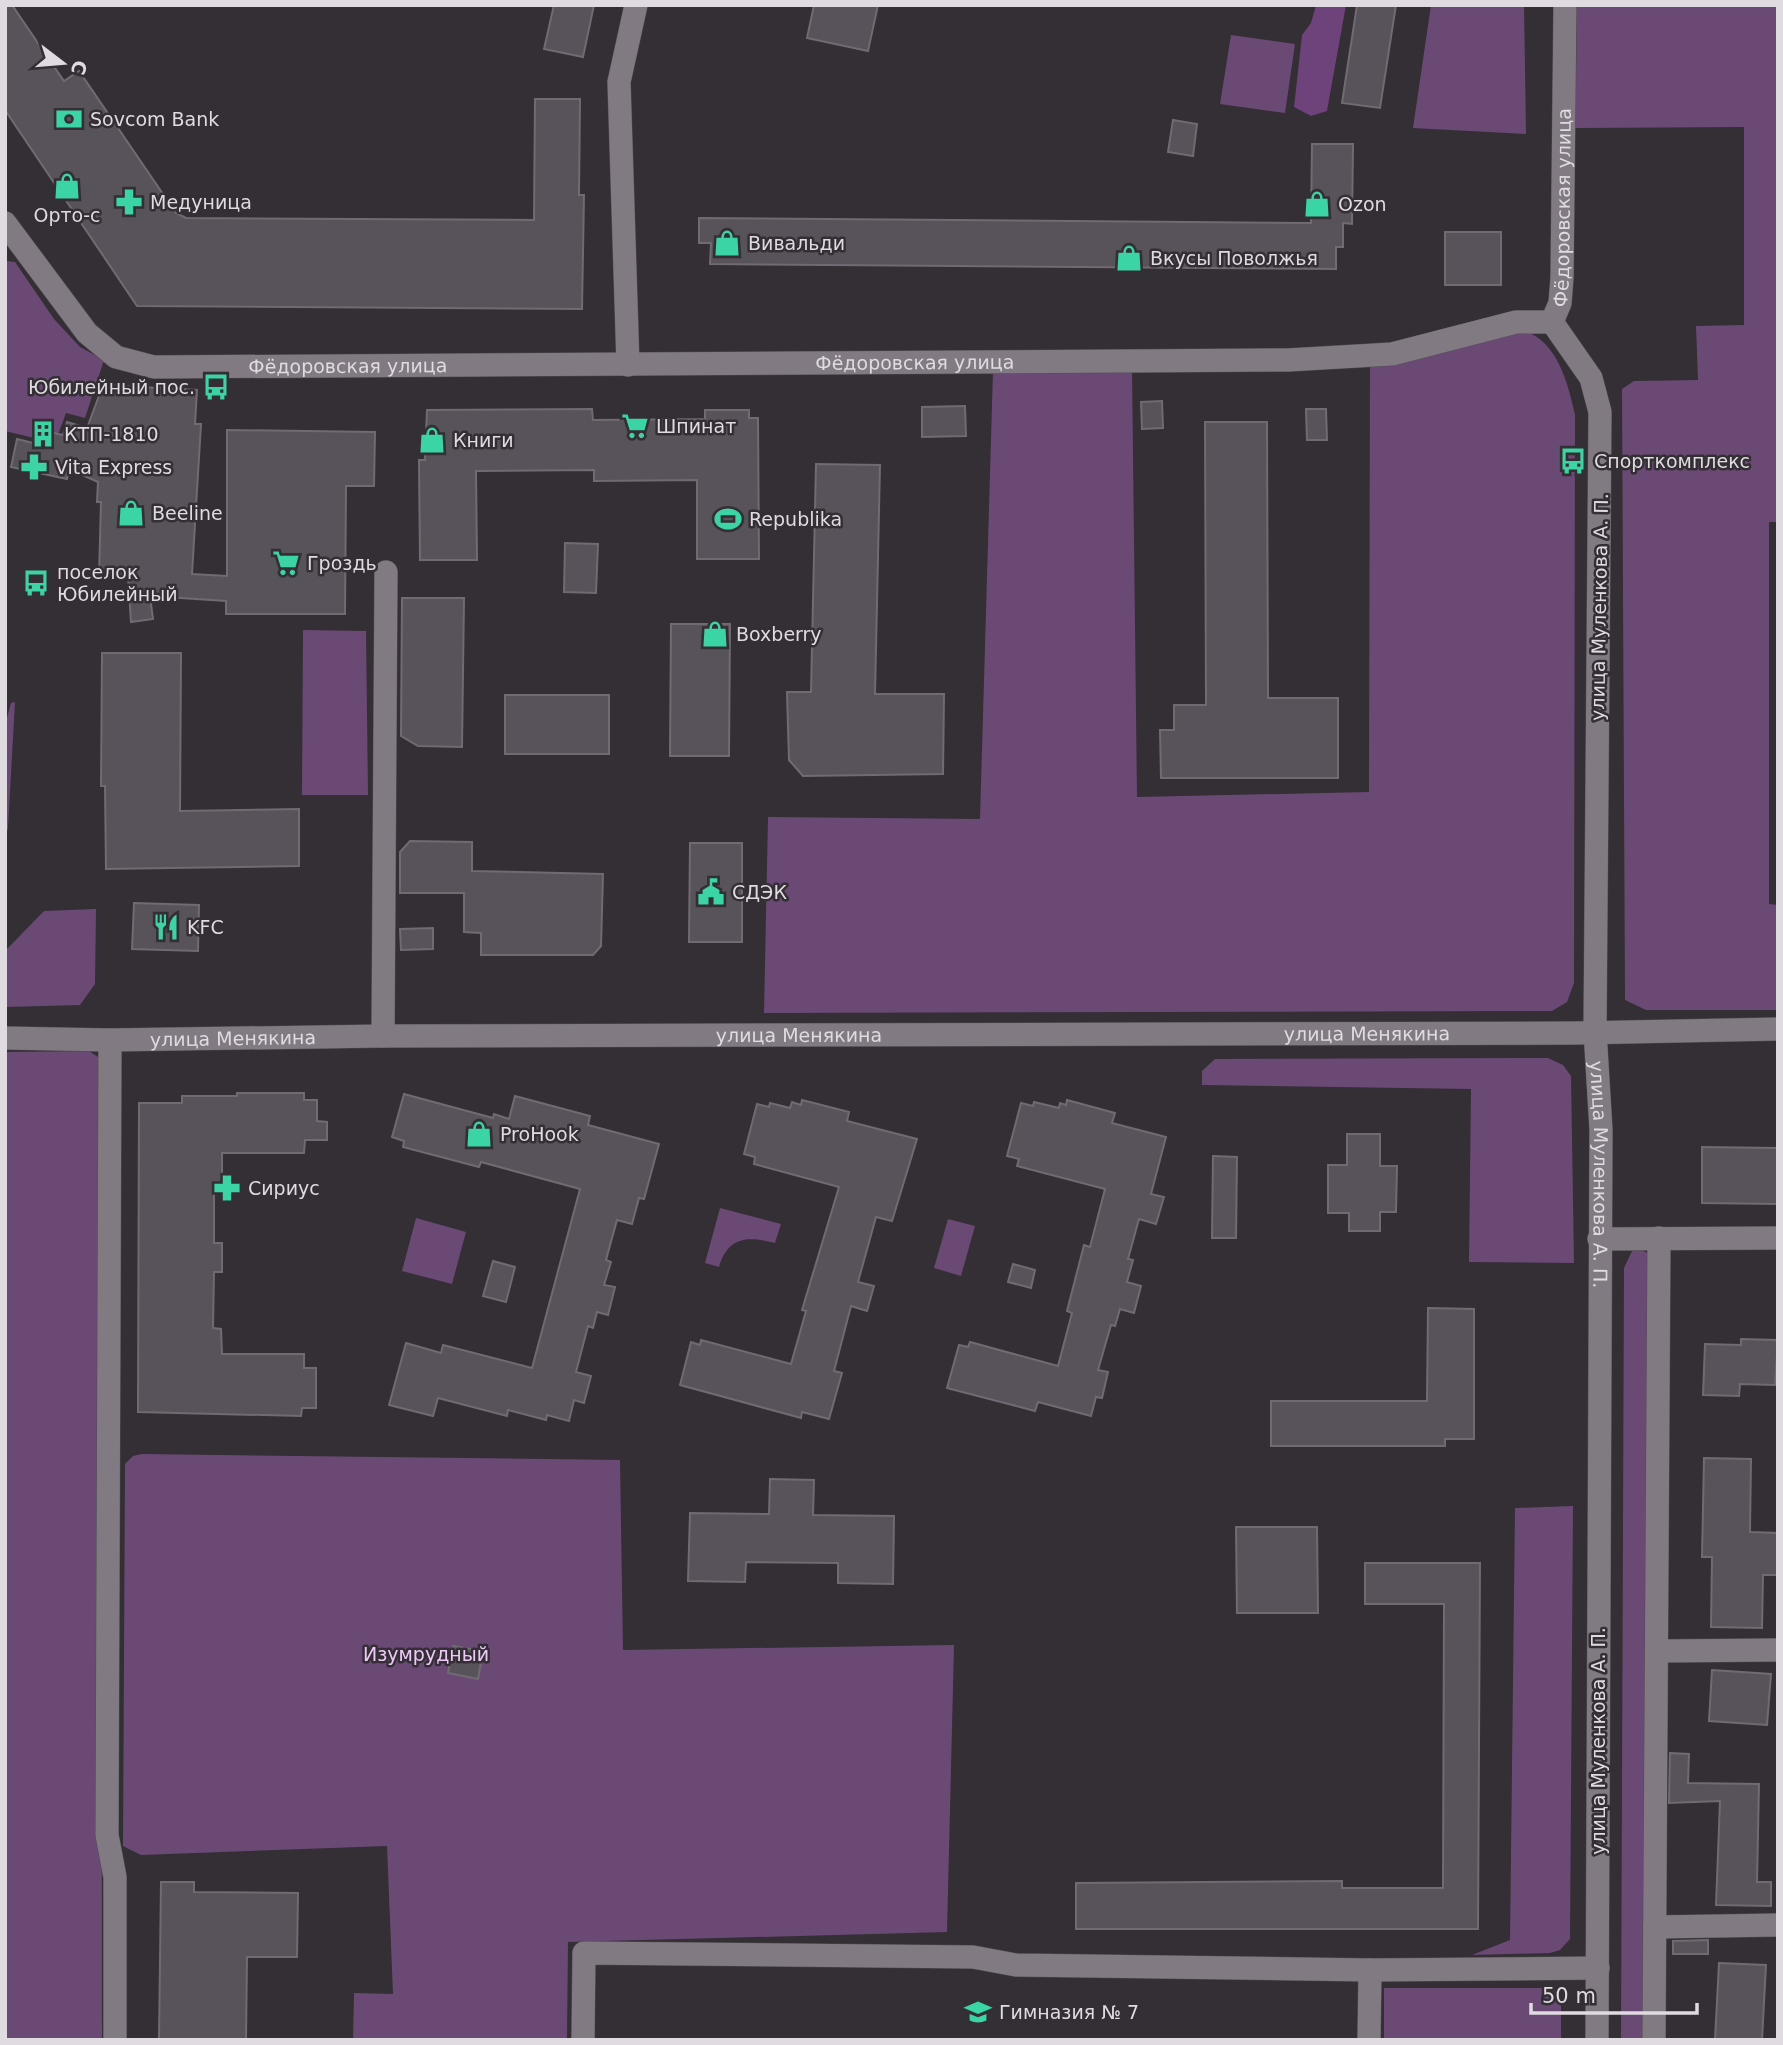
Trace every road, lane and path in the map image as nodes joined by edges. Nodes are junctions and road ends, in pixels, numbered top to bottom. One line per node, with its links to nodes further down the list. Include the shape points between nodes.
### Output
1 (636, 5): 5 (street, via 619,82)
2 (1565, 5): 4 (street, Фёдоровская улица, via 1562,278 1560,303)
3 (10, 230): 5 (street, Фёдоровская улица, via 87,332 117,358 154,367)
4 (1552, 322): 5 (street, Фёдоровская улица, via 1516,322 1392,355 1288,360); 8 (street, улица Муленкова А. П., via 1591,378 1600,412)
5 (628, 365)
6 (386, 572): 9 (street)
7 (1778, 1030): 8 (street, улица Менякина)
8 (1595, 1031): 9 (street, улица Менякина); 14 (street, улица Муленкова А. П., via 1601,1097)
9 (383, 1036): 11 (street, улица Менякина)
10 (5, 1038): 11 (street, улица Менякина)
11 (110, 1040): 21 (street, via 107,1835 115,1877)
12 (1659, 1238): 13 (street); 14 (street); 15 (street)
13 (1778, 1238)
14 (1599, 1239): 19 (street, улица Муленкова А. П.)
15 (1658, 1650): 16 (street); 18 (street)
16 (1778, 1650)
17 (1778, 1925): 18 (street)
18 (1655, 1927): 25 (street)
19 (1598, 1968): 20 (street); 24 (street, улица Муленкова А. П.)
20 (1370, 1970): 22 (street, via 1016,1965 973,1957 584,1952); 23 (street)
21 (116, 2040)
22 (583, 2040)
23 (1369, 2040)
24 (1597, 2040)
25 (1654, 2040)

